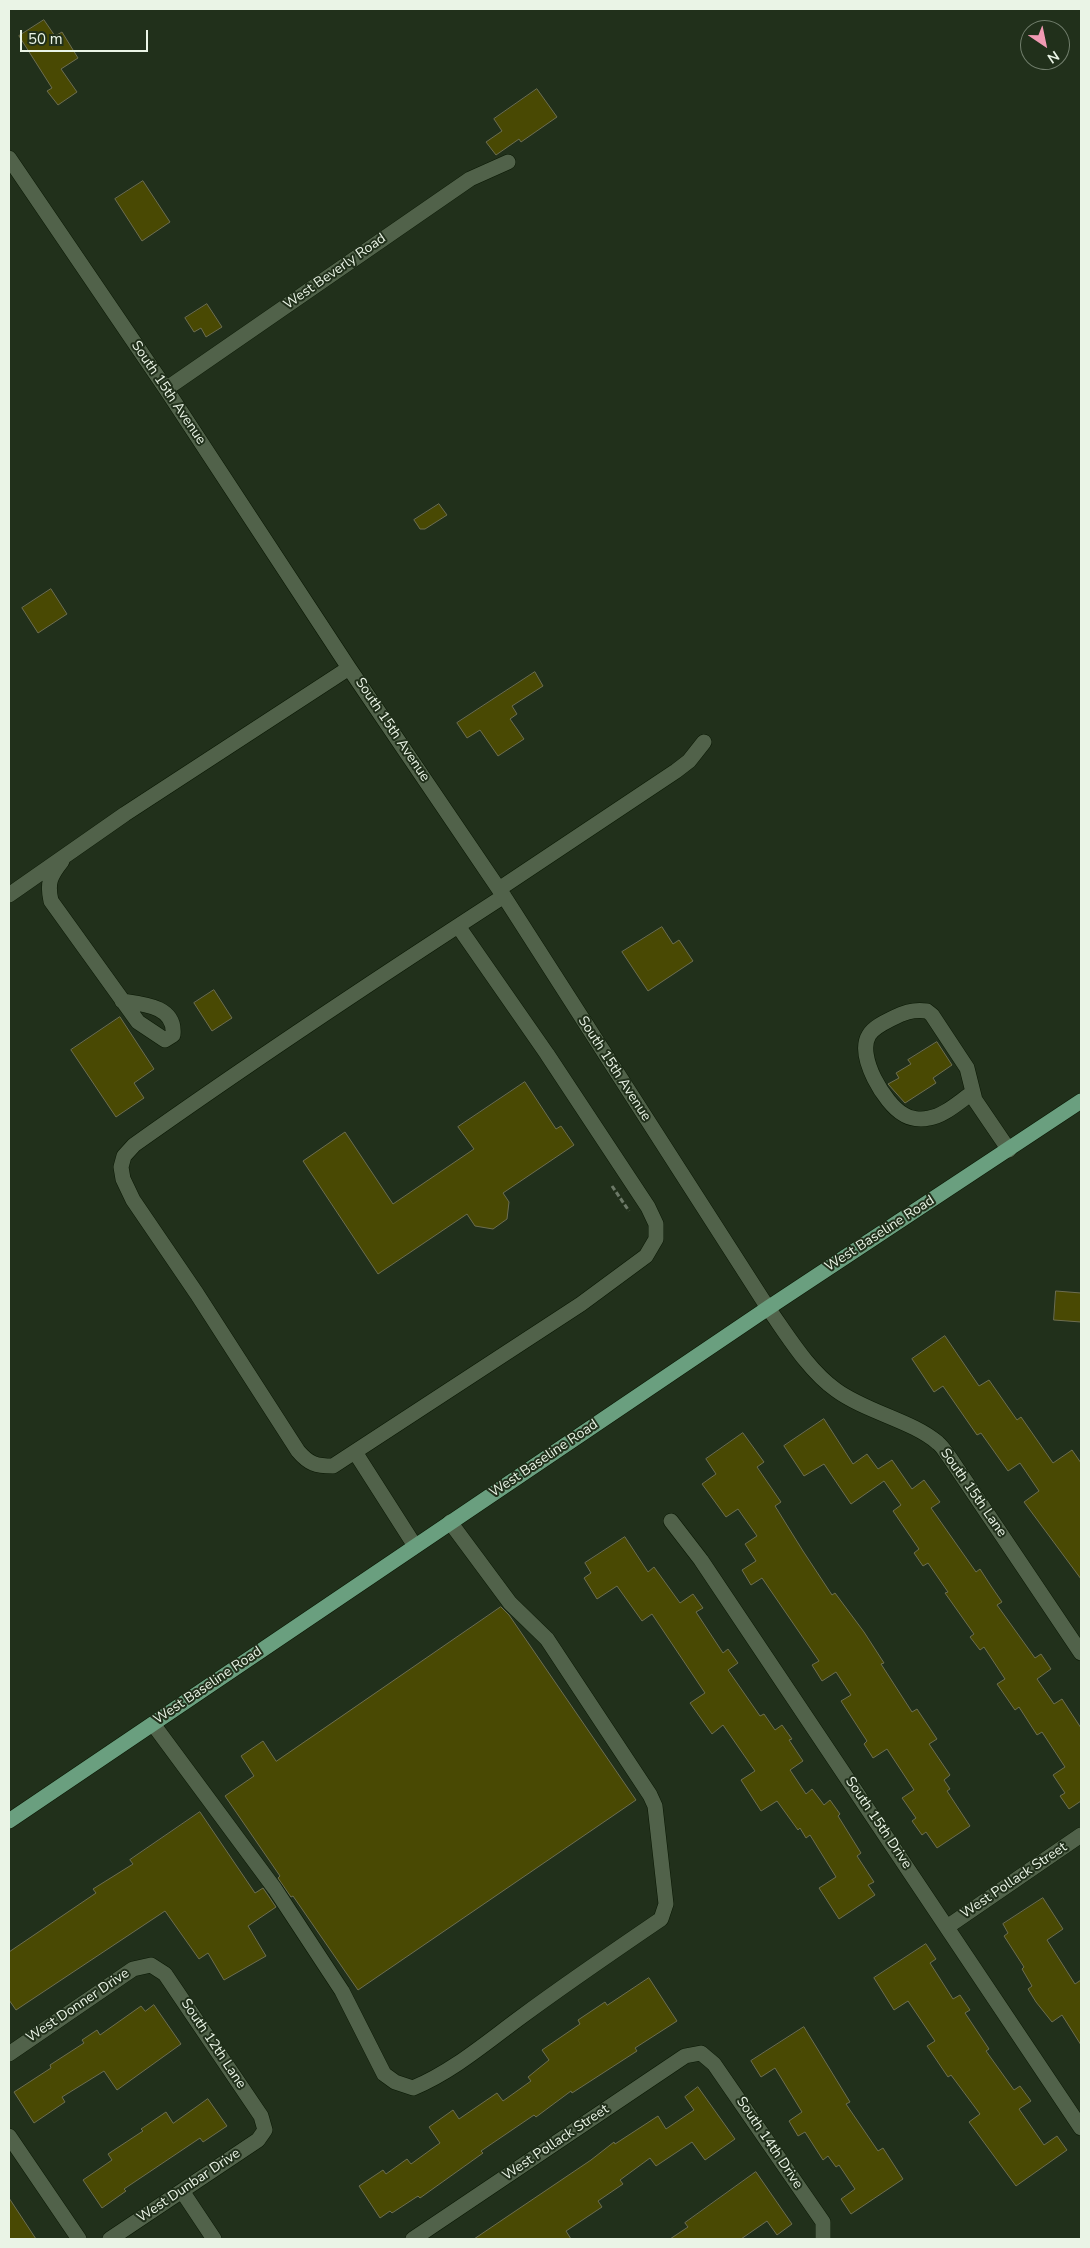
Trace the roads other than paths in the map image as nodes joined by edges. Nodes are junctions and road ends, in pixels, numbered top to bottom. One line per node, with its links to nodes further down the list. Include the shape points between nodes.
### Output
1 (9, 158): 3 (street, South 15th Avenue)
2 (508, 162): 3 (street, West Beverly Road, via 470,179)
3 (166, 389): 4 (street, South 15th Avenue)
4 (349, 668): 6 (street); 7 (street, South 15th Avenue)
5 (704, 742): 7 (street, via 676,771)
6 (68, 854): 8 (street); 10 (street, via 55,869 48,885 51,901)
7 (502, 893): 9 (street); 14 (street, South 15th Avenue)
8 (9, 895)
9 (458, 926): 15 (street, via 648,1207 656,1224 656,1239 646,1256 580,1304); 15 (street, via 134,1145 124,1156 121,1167 133,1200 298,1451 308,1462 319,1466 333,1466)
10 (122, 1000)
11 (972, 1093): 11 (street, via 967,1068 927,1010 906,1011 869,1034 865,1045 868,1065 895,1109 904,1115 915,1119 931,1118); 13 (street)
12 (1081, 1101): 13 (main road, West Baseline Road)
13 (1008, 1150): 14 (main road, West Baseline Road)
14 (768, 1308): 17 (main road, West Baseline Road); 19 (street, South 15th Lane, via 806,1359 835,1390 926,1434 938,1443)
15 (355, 1452): 18 (street)
16 (671, 1521): 23 (street, South 15th Drive, via 702,1560)
17 (450, 1522): 18 (main road, West Baseline Road); 20 (street, via 510,1603 547,1639 650,1795 655,1806 666,1904 661,1919 478,2048 413,2088 384,2074 322,1959 275,1889)
18 (415, 1546): 20 (main road, West Baseline Road)
19 (1081, 1653)
20 (153, 1724): 21 (main road, West Baseline Road)
21 (9, 1821)
22 (1081, 1835): 23 (street, West Pollack Street)
23 (947, 1927): 27 (street, South 15th Drive)
24 (151, 1965): 26 (street, West Donner Drive, via 133,1969); 28 (street, South 12th Lane, via 165,1974 261,2116)
25 (701, 2053): 34 (street, West Pollack Street, via 685,2056); 35 (street, South 14th Drive, via 714,2064 823,2222)
26 (9, 2054)
27 (1081, 2128)
28 (265, 2130): 30 (street, West Dunbar Drive, via 258,2140)
29 (9, 2136): 31 (street)
30 (182, 2191): 32 (street, West Dunbar Drive); 33 (street)
31 (79, 2239)
32 (110, 2239)
33 (214, 2239)
34 (413, 2239)
35 (823, 2239)

